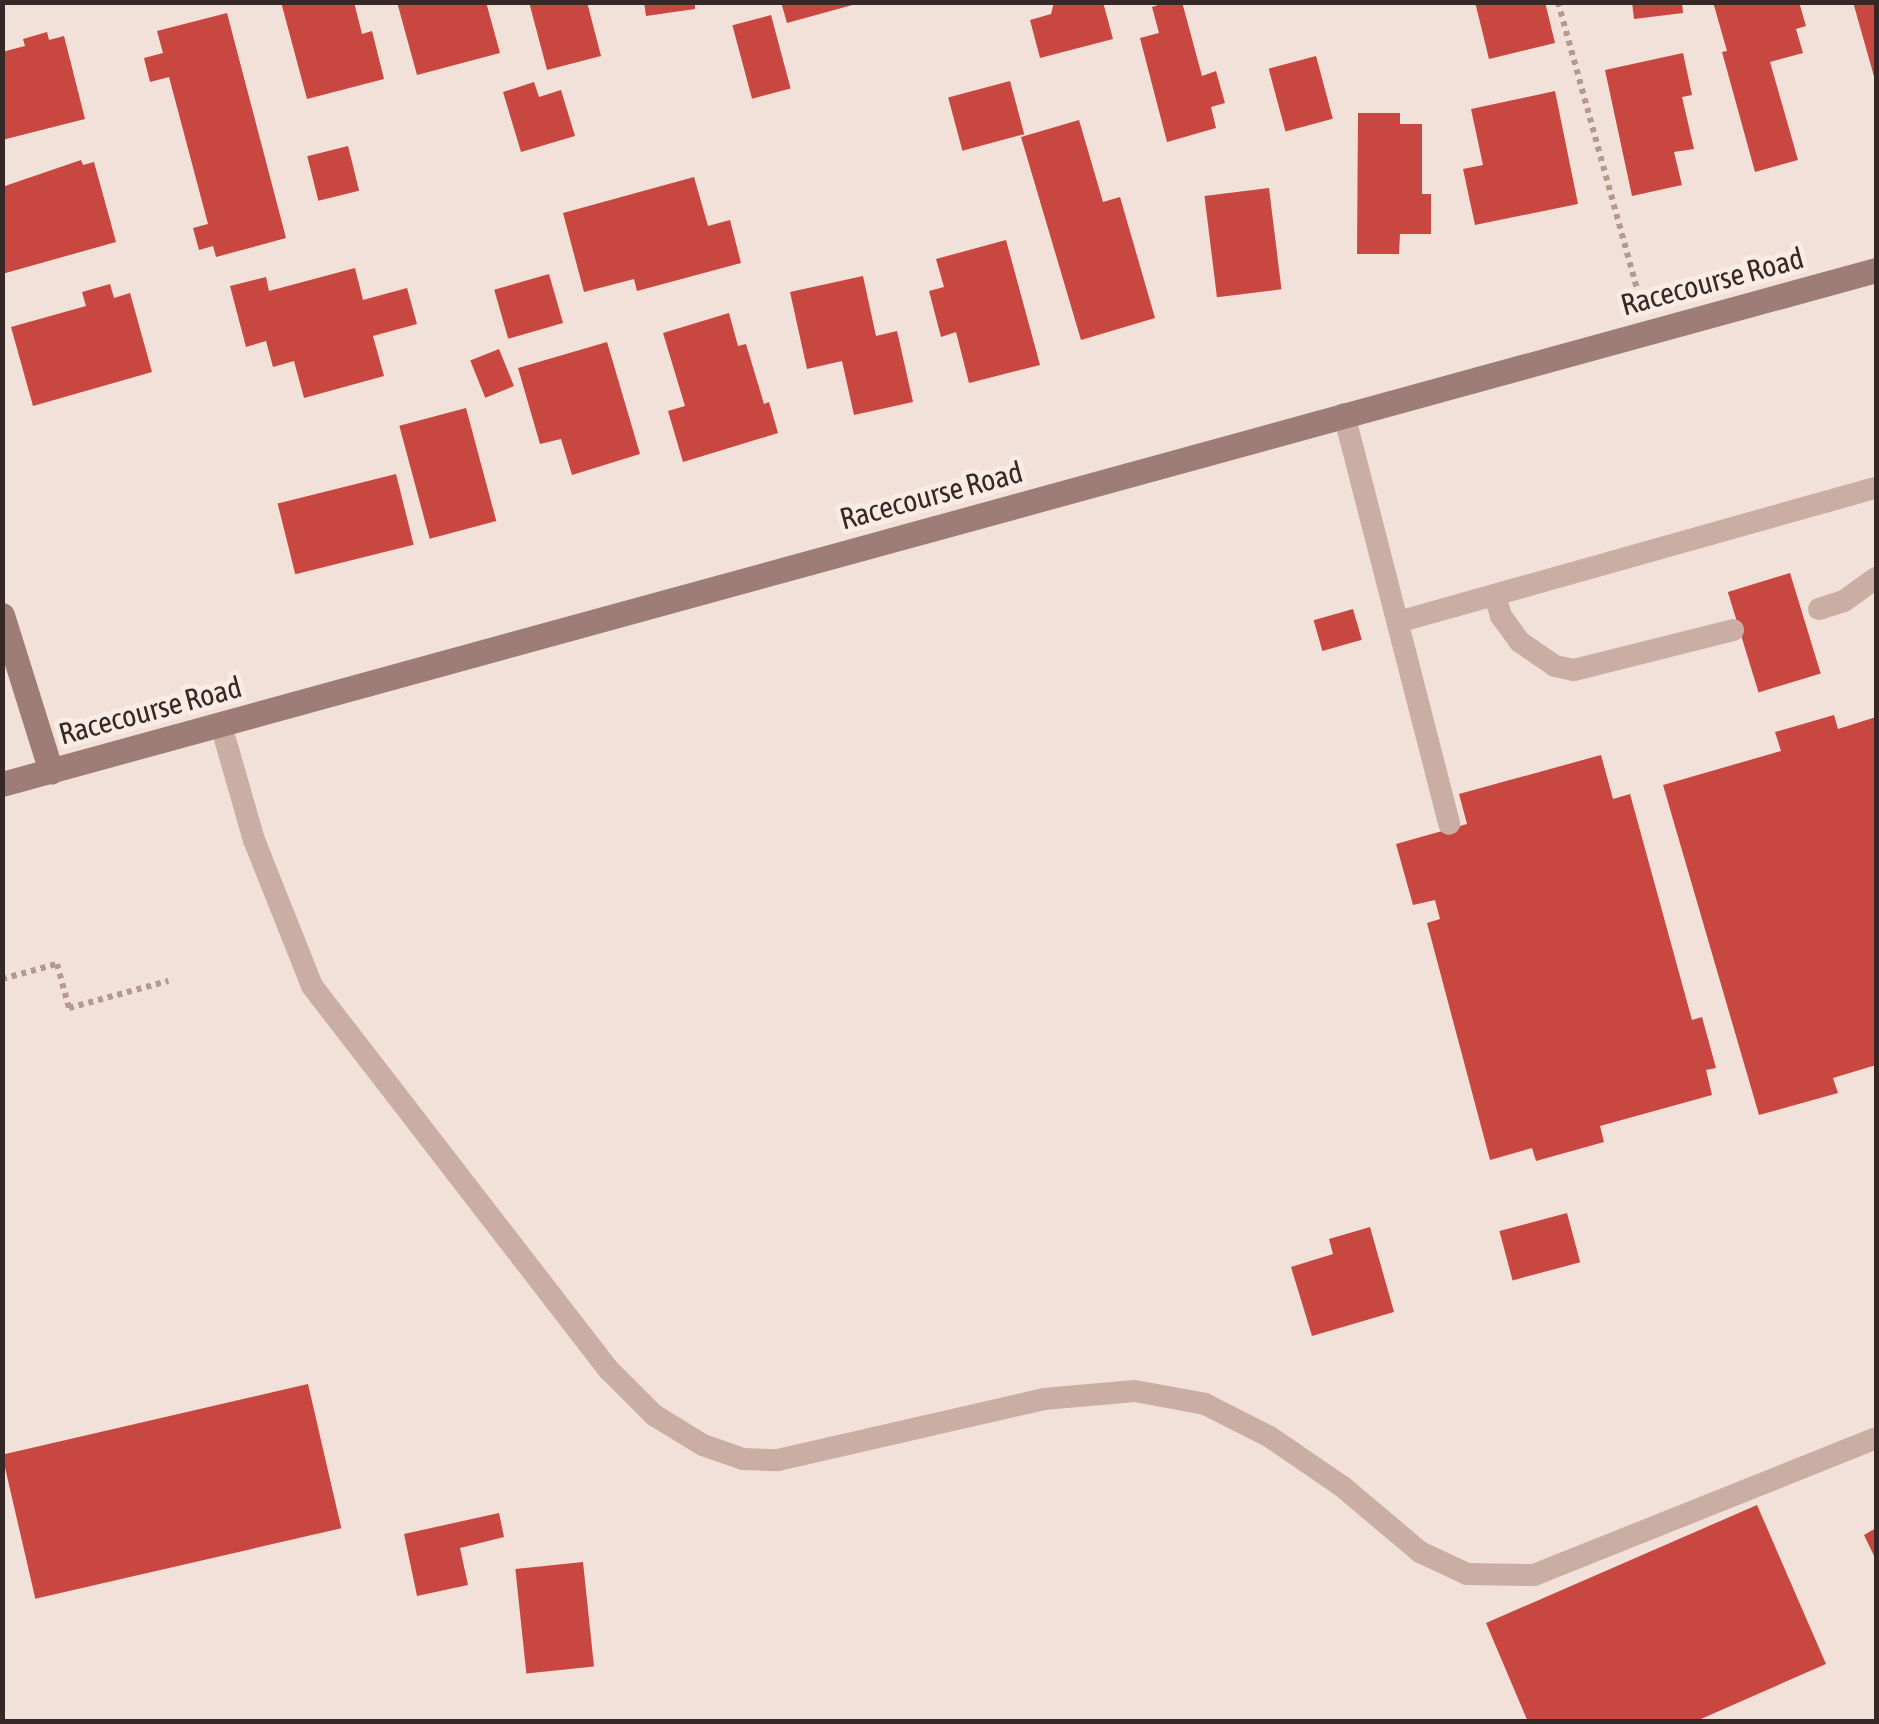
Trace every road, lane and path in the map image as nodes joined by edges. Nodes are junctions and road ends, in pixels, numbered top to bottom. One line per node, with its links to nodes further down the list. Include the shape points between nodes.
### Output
1 (1558, 2): 3 (path)
2 (1876, 270): 3 (street, Racecourse Road)
3 (1649, 332): 4 (street, Racecourse Road)
4 (1344, 414): 10 (lane); 12 (street, Racecourse Road)
5 (1876, 488): 7 (lane)
6 (1876, 578): 8 (lane)
7 (1496, 596): 10 (lane); 11 (lane, via 1500,616 1520,642 1555,666 1574,670)
8 (1819, 609)
9 (2, 614): 13 (street)
10 (1398, 622): 15 (lane)
11 (1733, 630)
12 (221, 725): 13 (street, Racecourse Road); 18 (lane, via 254,840 312,986 609,1370 654,1416 704,1445 743,1459 778,1460 1044,1399 1135,1391 1206,1404 1270,1437 1420,1552 1466,1574 1534,1576)
13 (51, 771): 14 (street, Racecourse Road)
14 (2, 784)
15 (1449, 824)
16 (2, 978): 17 (path, via 57,964 69,1008)
17 (168, 981)
18 (1876, 1438)

